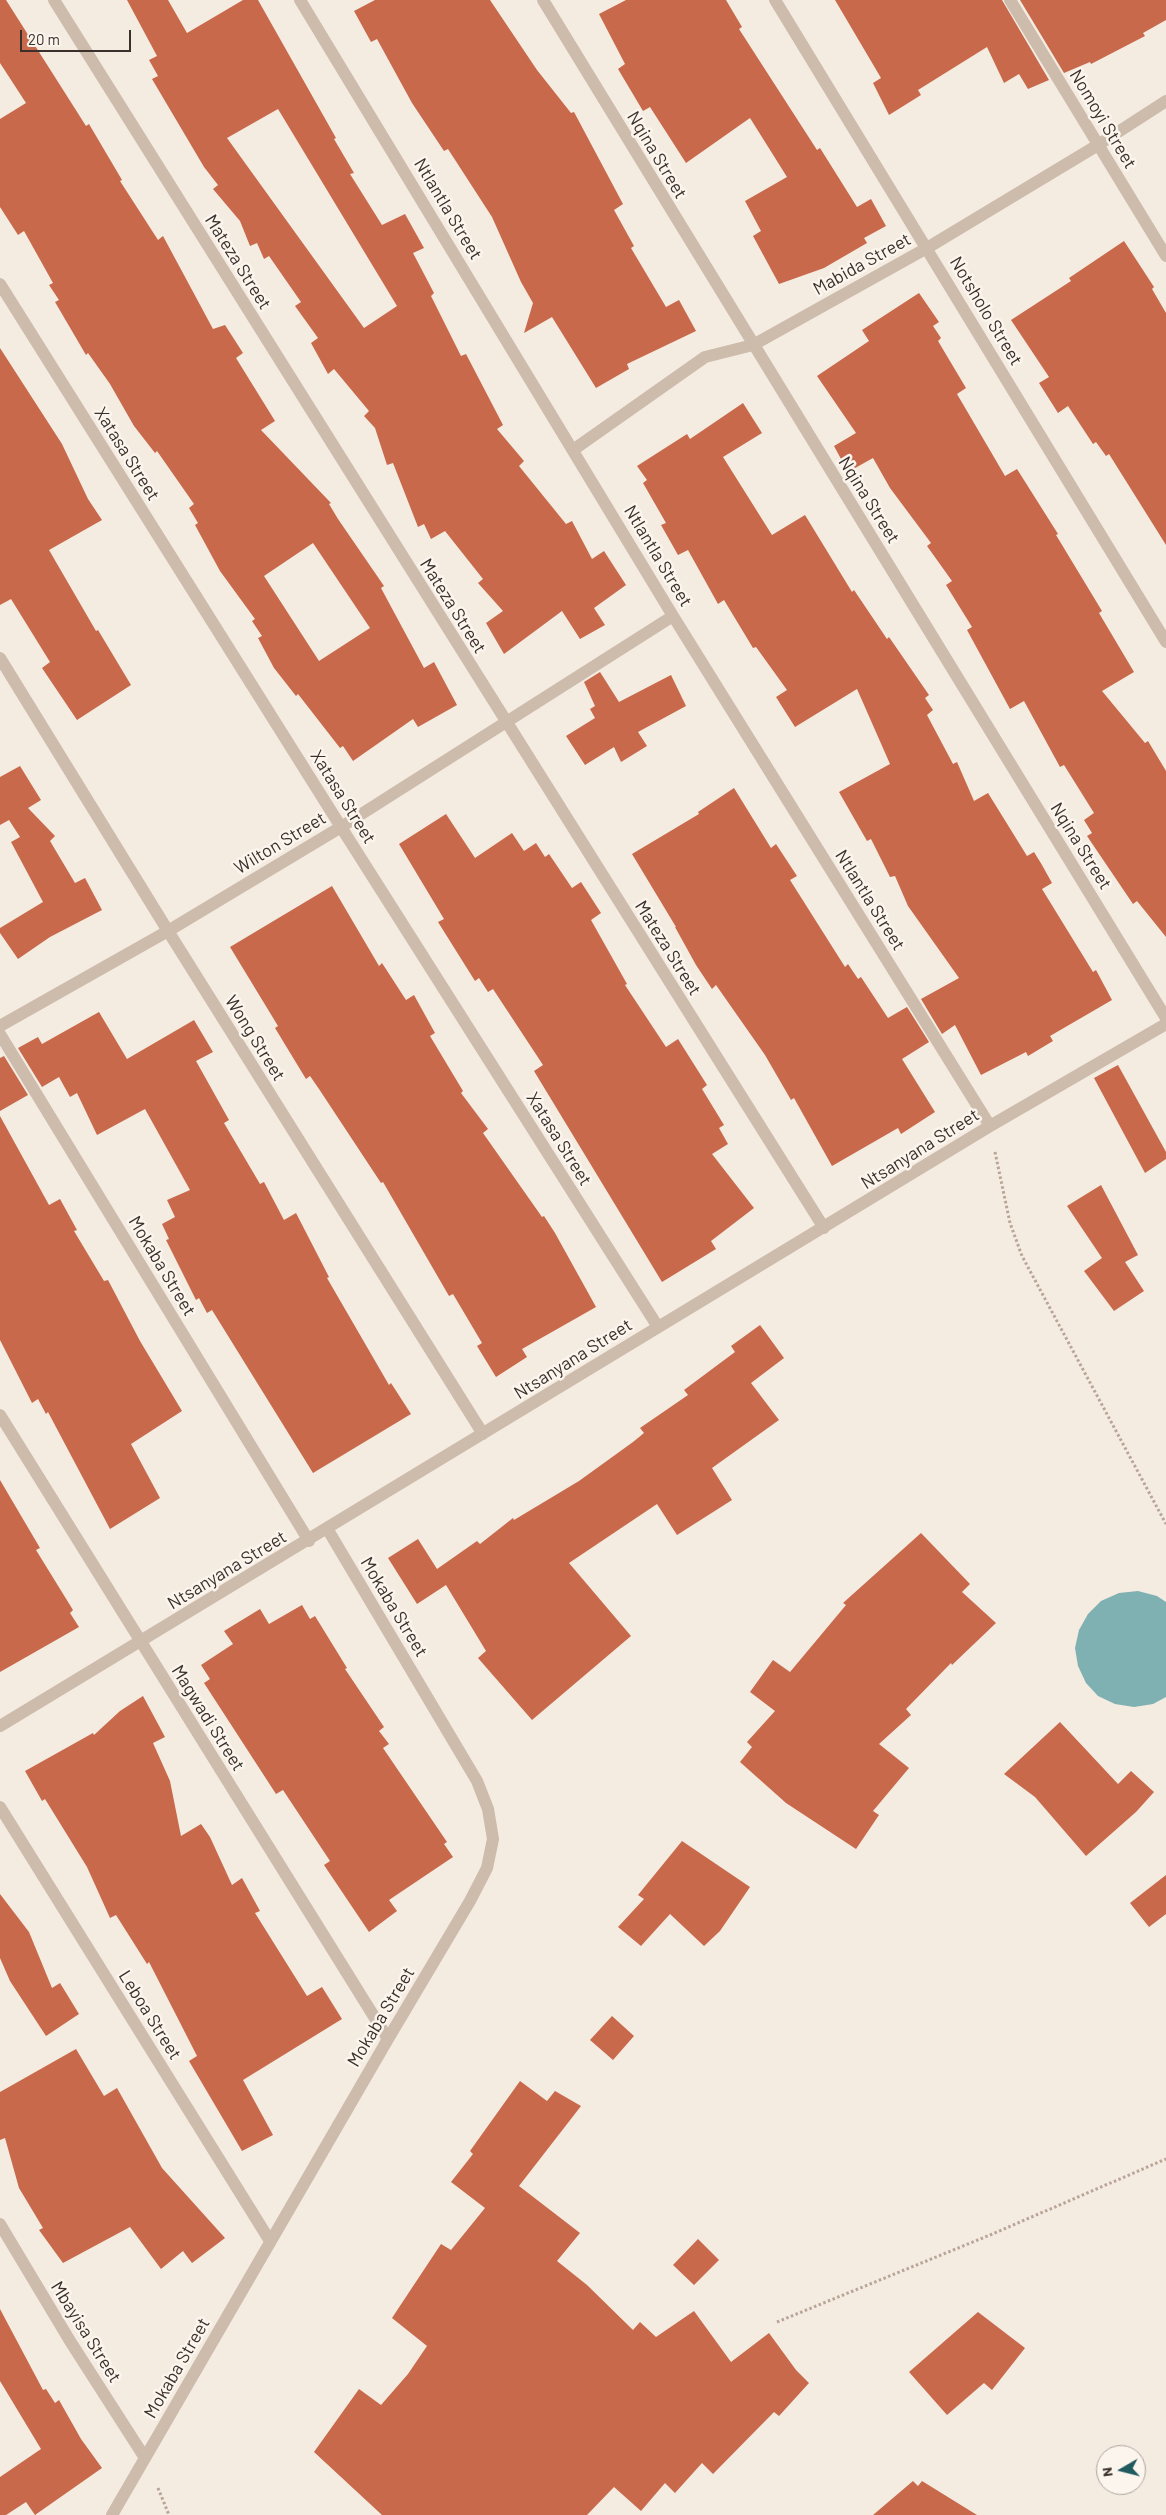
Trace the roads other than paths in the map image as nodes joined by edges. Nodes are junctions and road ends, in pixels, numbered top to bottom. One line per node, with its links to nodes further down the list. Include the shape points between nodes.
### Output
1 (54, 0): 16 (street, Mateza Street)
2 (300, 0): 12 (street, Ntlantla Street)
3 (543, 0): 11 (street, Nqina Street)
4 (775, 0): 8 (street, Notsholo Street)
5 (1010, 0): 7 (street, Nomoyi Street)
6 (1166, 102): 7 (street, Mabida Street)
7 (1098, 145): 8 (street, Mabida Street); 9 (street, Nomoyi Street)
8 (928, 248): 11 (street, Mabida Street); 14 (street, Notsholo Street)
9 (1166, 256)
10 (0, 284): 17 (street, Xatasa Street)
11 (752, 345): 12 (street, Mabida Street, via 706,356); 19 (street, Nqina Street)
12 (573, 450): 13 (street, Ntlantla Street)
13 (673, 616): 16 (street, Wilton Street); 23 (street, Ntlantla Street)
14 (1166, 642)
15 (0, 658): 18 (street, Wong Street)
16 (505, 723): 17 (street, Wilton Street); 24 (street, Mateza Street)
17 (341, 827): 18 (street, Wilton Street); 25 (street, Xatasa Street)
18 (168, 931): 21 (street, Wilton Street); 27 (street, Wong Street)
19 (1166, 1018)
20 (1166, 1024): 23 (street, Ntsanyana Street)
21 (0, 1026)
22 (0, 1034): 29 (street, Mokaba Street)
23 (990, 1126): 24 (street, Ntsanyana Street)
24 (824, 1228): 25 (street, Ntsanyana Street)
25 (658, 1327): 27 (street, Ntsanyana Street)
26 (0, 1415): 30 (street, Magwadi Street)
27 (483, 1434): 28 (street, Ntsanyana Street)
28 (328, 1530): 29 (street, Ntsanyana Street); 33 (street, Mokaba Street, via 477,1781 488,1810 493,1839 487,1868)
29 (309, 1541): 30 (street, Ntsanyana Street)
30 (141, 1642): 31 (street, Ntsanyana Street); 33 (street, Magwadi Street)
31 (0, 1726)
32 (0, 1807): 35 (street, Leboa Street)
33 (388, 2039): 35 (street, Mokaba Street)
34 (0, 2224): 36 (street, Mbayisa Street)
35 (270, 2242): 36 (street, Mokaba Street)
36 (145, 2458): 37 (street, Mokaba Street)
37 (112, 2515)

